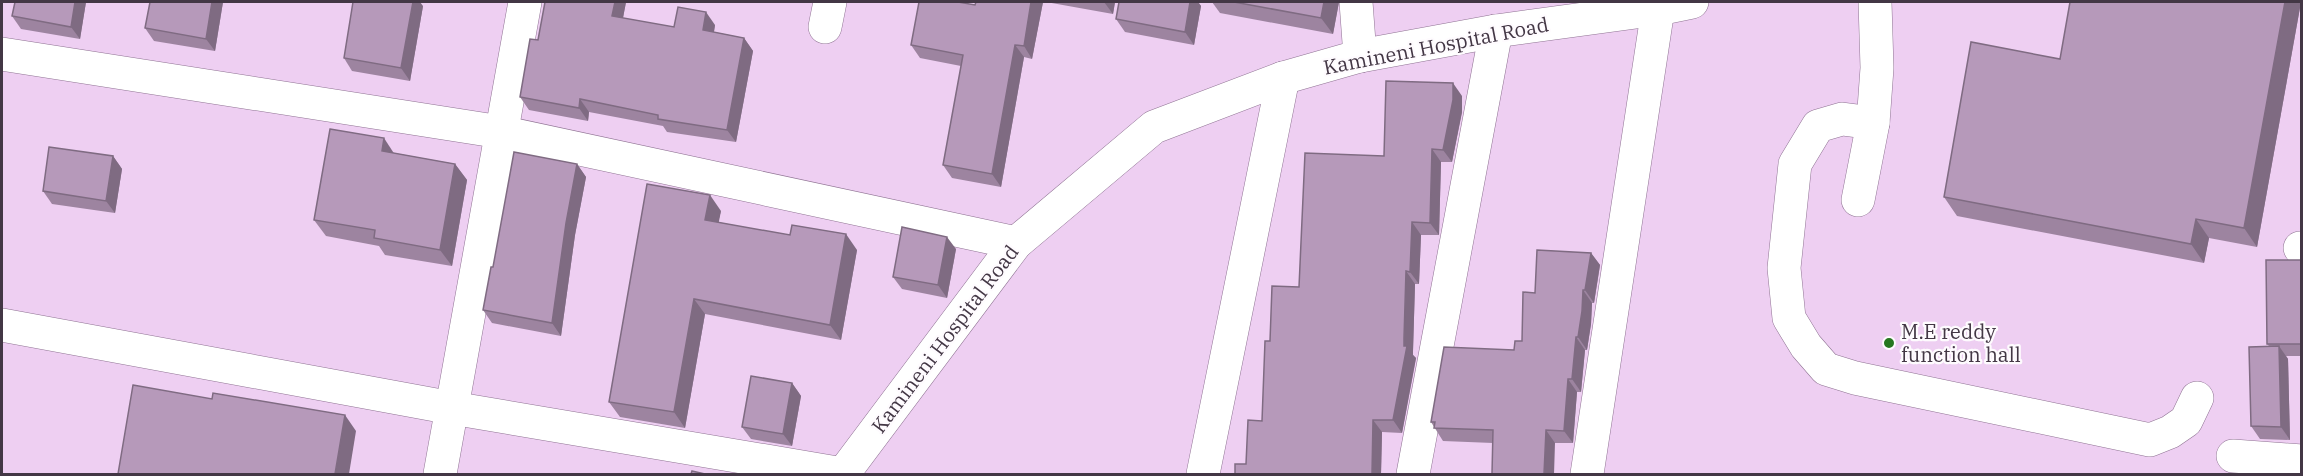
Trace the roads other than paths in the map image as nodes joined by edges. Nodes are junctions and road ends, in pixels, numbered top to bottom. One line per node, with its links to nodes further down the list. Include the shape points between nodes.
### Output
1 (525, 2): 11 (street)
2 (1356, 2): 8 (street)
3 (1692, 2): 5 (street, Kamineni Hospital Road)
4 (1875, 2): 10 (street, via 1877,68)
5 (1658, 9): 6 (street, Kamineni Hospital Road); 23 (street)
6 (1496, 31): 8 (street, Kamineni Hospital Road); 22 (street)
7 (2, 54): 11 (street)
8 (1360, 56): 9 (street, Kamineni Hospital Road)
9 (1283, 78): 13 (street, Kamineni Hospital Road, via 1154,127); 21 (street)
10 (1873, 123): 12 (street); 15 (street, via 1842,119 1818,126 1796,165 1784,268 1789,318 1826,369 2150,440 2186,421)
11 (501, 132): 13 (street); 16 (street)
12 (1858, 200)
13 (1016, 243): 20 (street, Kamineni Hospital Road)
14 (2, 325): 16 (street)
15 (2197, 398)
16 (452, 408): 19 (street); 20 (street)
17 (2233, 456): 18 (street)
18 (2301, 461)
19 (440, 474)
20 (843, 474)
21 (1203, 474)
22 (1413, 474)
23 (1587, 474)

